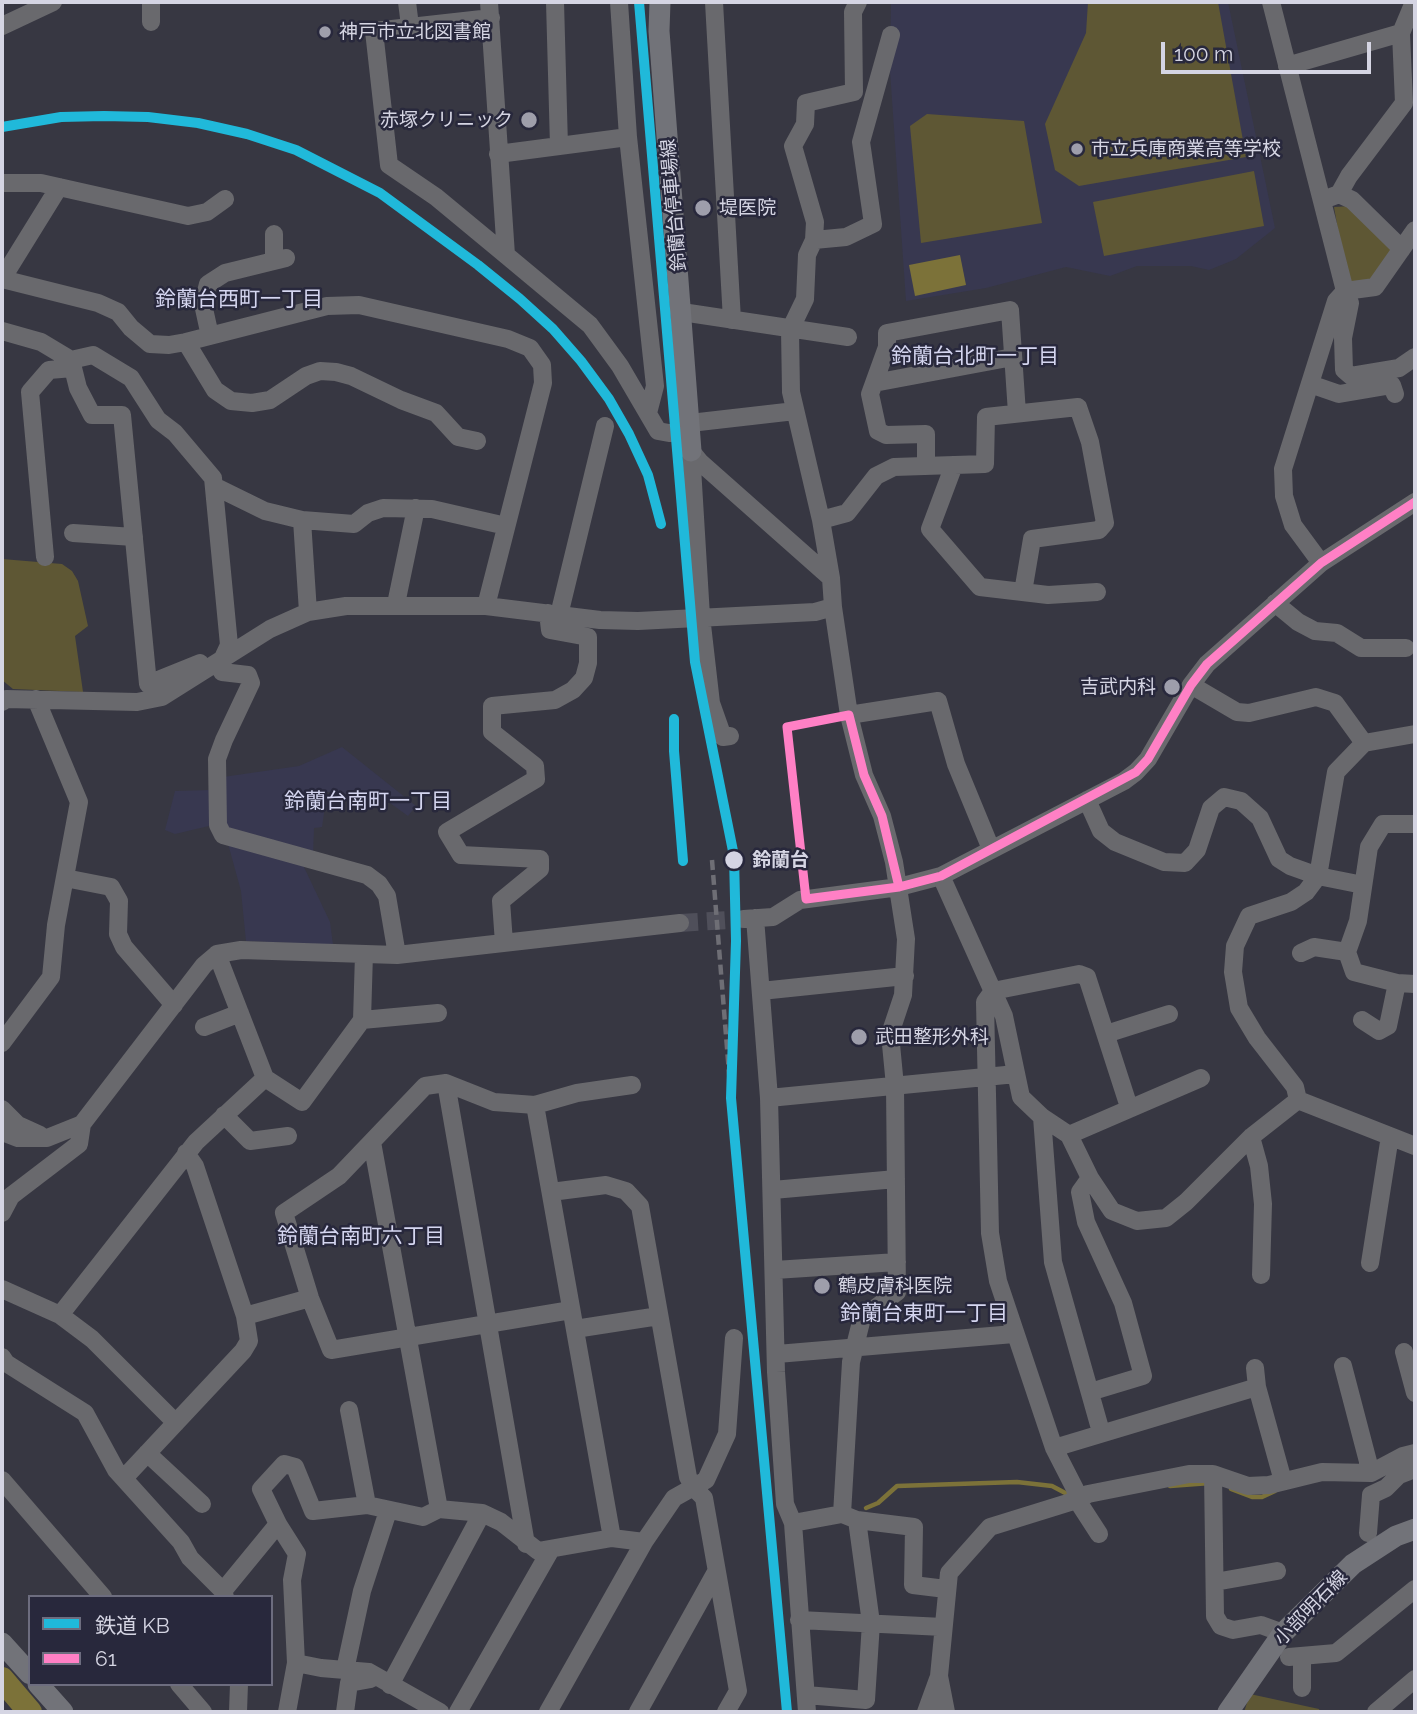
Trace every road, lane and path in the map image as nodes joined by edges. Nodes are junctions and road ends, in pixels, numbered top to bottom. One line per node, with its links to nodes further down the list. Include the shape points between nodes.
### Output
1 (151, 2): 12 (street)
2 (407, 2): 14 (street)
3 (555, 2): 20 (street)
4 (619, 2): 19 (street)
5 (660, 2): 32 (main road, 鈴蘭台停車場線)
6 (715, 2): 33 (street)
7 (858, 2): 28 (street, via 853,12 854,92 806,103 804,124 793,146 815,222)
8 (1270, 2): 17 (street)
9 (1414, 2): 15 (street)
10 (47, 3): 13 (street)
11 (490, 10): 14 (street); 21 (street)
12 (151, 22)
13 (2, 26)
14 (410, 26): 30 (street, via 374,31 389,165)
15 (1401, 33): 17 (street); 18 (street)
16 (891, 34): 28 (street, via 862,142 873,224 846,237)
17 (1287, 65): 24 (street)
18 (1409, 105): 24 (street)
19 (628, 137): 20 (street); 46 (street, via 655,386)
20 (559, 146): 21 (street)
21 (498, 154): 30 (street)
22 (2, 183): 23 (street)
23 (59, 187): 25 (street, via 188,216 207,212); 38 (street, via 2,279 98,303 118,312 150,344)
24 (1331, 197): 29 (street, via 1352,200); 31 (street)
25 (225, 199)
26 (1415, 230): 29 (street)
27 (274, 234): 36 (street, via 280,259 225,273 208,284 203,304)
28 (814, 240): 34 (street, via 807,255 805,299)
29 (1402, 249): 31 (street, via 1375,287)
30 (506, 255): 46 (street, via 590,325)
31 (1345, 291): 40 (street, via 1350,303 1343,338 1344,370 1351,376 1399,368); 43 (street, via 1336,301)
32 (682, 312): 33 (street); 49 (main road, 鈴蘭台停車場線)
33 (732, 320): 34 (street)
34 (790, 330): 37 (street); 45 (street, via 791,392)
35 (2, 331): 41 (street, via 41,342)
36 (210, 336): 38 (street); 58 (street, via 327,306 359,305 530,348 542,365 543,383)
37 (848, 337)
38 (186, 342): 50 (street, via 215,390 231,401 270,400 306,376 336,372 436,413 458,437)
39 (1013, 357): 42 (street); 42 (street, via 1010,310 887,333 887,347); 47 (street)
40 (1415, 357)
41 (72, 364): 53 (street, via 93,355 131,378 158,421 183,442 213,478); 60 (street, via 92,415 122,415); 61 (street, via 49,370 30,392)
42 (874, 383): 52 (street, via 870,394 878,431 926,434)
43 (1310, 384): 44 (street, via 1339,394 1392,385); 62 (street, via 1283,469 1284,496 1293,525)
44 (1395, 394)
45 (796, 411): 49 (street); 57 (street)
46 (648, 413): 49 (street, via 658,431)
47 (1017, 414): 51 (street, via 986,417 985,464); 64 (street, via 1078,407 1090,442 1105,523 1099,530 1032,539)
48 (605, 426): 71 (street)
49 (690, 435): 63 (street, via 700,462); 72 (street)
50 (477, 441)
51 (954, 465): 52 (street); 64 (street, via 930,529 980,587)
52 (926, 466): 57 (street, via 894,467 876,476 847,513)
53 (214, 486): 56 (street, via 265,511); 74 (street, via 229,645)
54 (1415, 502): 62 (street)
55 (416, 508): 56 (street, via 383,508 354,524); 58 (street); 67 (street)
56 (302, 520): 70 (street)
57 (821, 520): 63 (street)
58 (506, 526): 68 (street)
59 (73, 533): 60 (street)
60 (134, 537): 74 (street, via 148,684 208,660)
61 (45, 557)
62 (1321, 563): 66 (street)
63 (831, 578): 69 (street)
64 (1023, 592): 65 (street, via 1048,596)
65 (1097, 592)
66 (1275, 603): 73 (street, via 1315,631 1337,633 1361,648); 75 (street)
67 (396, 604): 68 (street); 70 (street)
68 (486, 606): 71 (street)
69 (833, 607): 72 (street, via 814,612); 78 (street)
70 (308, 612): 74 (street, via 270,629)
71 (554, 614): 72 (street, via 638,621); 91 (street, via 550,629 588,637 584,678 555,700 492,706 492,732 535,766 536,779 447,832 461,855 540,859 540,869 500,901)
72 (701, 616): 80 (street, via 711,703 723,737)
73 (1406, 648)
74 (222, 660): 77 (street, via 162,697 137,702); 96 (street, via 222,672 248,675 251,683 218,759 218,825 223,835 367,875 387,896)
75 (1191, 684): 81 (street, via 1237,712 1316,697 1335,703); 82 (street, via 1148,759 1136,772)
76 (3, 698): 77 (street)
77 (36, 699): 87 (street, via 79,802)
78 (849, 715): 84 (street, via 938,701 956,764); 89 (street)
79 (1415, 734): 81 (street)
80 (730, 736)
81 (1364, 743): 86 (street, via 1336,772)
82 (1087, 800): 84 (street); 86 (street, via 1101,831 1115,842 1164,862 1185,863 1197,850 1212,808 1224,797 1241,801 1260,818 1279,859)
83 (1415, 824): 88 (street, via 1382,824 1369,847)
84 (991, 849): 85 (street)
85 (941, 876): 89 (street); 100 (street)
86 (1318, 876): 88 (street); 118 (street, via 1291,902 1249,916 1235,946 1233,972 1239,1008 1295,1087)
87 (65, 878): 101 (street, via 111,887 119,901 118,934 124,947); 109 (street, via 51,977)
88 (1363, 885): 92 (street)
89 (899, 887): 97 (street); 99 (street, via 800,900 773,917 750,919)
90 (680, 923): 91 (street)
91 (504, 943): 96 (street)
92 (1347, 952): 93 (street, via 1314,947); 98 (street, via 1354,972)
93 (1301, 953)
94 (218, 954): 95 (street, via 241,950); 101 (street); 102 (street)
95 (364, 954): 96 (street); 105 (street)
96 (397, 955)
97 (905, 976): 99 (street); 116 (street, via 890,1034)
98 (1406, 983): 106 (street, via 1388,1026 1379,1031)
99 (761, 991): 117 (street)
100 (993, 991): 108 (street, via 1079,974 1087,977); 110 (street, via 1004,1016); 111 (street, via 985,1002)
101 (174, 1005): 124 (street)
102 (240, 1013): 107 (street); 112 (street)
103 (438, 1013): 105 (street)
104 (1169, 1014): 108 (street)
105 (362, 1020): 112 (street, via 302,1102)
106 (1362, 1020)
107 (204, 1027)
108 (1106, 1034): 120 (street)
109 (2, 1043)
110 (1016, 1074): 111 (street); 123 (street, via 1021,1097)
111 (988, 1076): 116 (street); 151 (street, via 990,1233)
112 (265, 1078): 122 (street)
113 (1201, 1078): 120 (street)
114 (446, 1083): 119 (street, via 494,1102); 131 (street, via 425,1086); 149 (street)
115 (632, 1085): 119 (street)
116 (895, 1086): 117 (street); 135 (street)
117 (769, 1098): 136 (street)
118 (1298, 1100): 128 (street); 129 (street)
119 (535, 1105): 137 (street)
120 (1129, 1107): 126 (street)
121 (2, 1109): 130 (street, via 18,1125)
122 (224, 1115): 127 (street, via 250,1141); 133 (street)
123 (1042, 1117): 126 (street); 161 (street, via 1053,1262)
124 (82, 1124): 130 (street); 138 (street, via 79,1144 11,1196)
125 (2, 1132): 130 (street, via 18,1139)
126 (1069, 1135): 134 (street)
127 (288, 1136)
128 (1390, 1136): 132 (street); 140 (street)
129 (1251, 1137): 134 (street, via 1166,1218 1137,1221 1112,1211); 142 (street, via 1263,1204)
130 (47, 1138)
131 (372, 1142): 144 (street, via 340,1175 284,1213); 152 (street)
132 (1415, 1146)
133 (186, 1153): 146 (street); 147 (street, via 195,1166)
134 (1090, 1178): 161 (street, via 1080,1192 1086,1222 1123,1303 1143,1376)
135 (896, 1179): 136 (street); 139 (street)
136 (773, 1190): 141 (street)
137 (551, 1192): 145 (street); 148 (street, via 606,1185 626,1191 640,1206)
138 (2, 1213)
139 (897, 1262): 141 (street); 154 (street, via 897,1292 862,1318)
140 (1370, 1263)
141 (775, 1270): 156 (street)
142 (1261, 1275)
143 (2, 1289): 146 (street)
144 (310, 1298): 147 (street); 152 (street, via 331,1350)
145 (571, 1310): 149 (street); 150 (street)
146 (60, 1315): 164 (street, via 92,1339)
147 (245, 1316): 164 (street, via 249,1341 243,1351)
148 (659, 1316): 150 (street); 175 (street, via 688,1477)
149 (489, 1324): 152 (street); 190 (street)
150 (575, 1329): 188 (street)
151 (1014, 1334): 154 (street); 166 (street)
152 (409, 1337): 179 (street)
153 (734, 1338): 175 (street, via 727,1434 706,1480)
154 (855, 1349): 156 (street); 182 (street, via 844,1457)
155 (1405, 1352): 162 (street)
156 (777, 1354): 183 (street, via 785,1504)
157 (2, 1357): 172 (street, via 85,1413 116,1470)
158 (1343, 1366): 170 (street)
159 (1255, 1368): 160 (street)
160 (1257, 1387): 165 (street); 174 (street)
161 (1090, 1392): 165 (street)
162 (1415, 1393)
163 (348, 1410): 178 (street)
164 (176, 1423): 167 (street)
165 (1101, 1432): 166 (street)
166 (1054, 1447): 176 (street)
167 (147, 1453): 172 (street); 177 (street)
168 (1415, 1453): 170 (street)
169 (1415, 1469): 186 (street, via 1371,1495)
170 (1371, 1473): 174 (street, via 1322,1472)
171 (1213, 1474): 174 (street, via 1248,1486); 176 (street, via 1176,1477); 194 (street)
172 (125, 1477): 197 (street)
173 (2, 1480): 198 (street)
174 (1283, 1481)
175 (694, 1488): 189 (street, via 674,1498); 193 (street, via 704,1498)
176 (1077, 1500): 187 (street); 195 (street, via 990,1527 949,1573)
177 (202, 1504)
178 (367, 1505): 180 (street); 184 (street, via 313,1511 295,1467 284,1464 261,1489)
179 (439, 1509): 180 (street, via 423,1517); 181 (street)
180 (388, 1511): 205 (street, via 362,1591)
181 (482, 1513): 190 (street, via 501,1522); 209 (street)
182 (850, 1517): 183 (street); 195 (street, via 914,1527 914,1585); 200 (street)
183 (793, 1523): 199 (street)
184 (278, 1524): 197 (street); 204 (street, via 297,1553 292,1580)
185 (1415, 1529): 202 (main road, 小部明石線, via 1353,1564)
186 (1368, 1533)
187 (1099, 1534)
188 (612, 1538): 189 (street); 191 (street)
189 (644, 1542): 223 (street)
190 (526, 1544): 191 (street, via 538,1551)
191 (550, 1550): 222 (street)
192 (1278, 1571): 194 (street)
193 (716, 1572): 224 (street); 225 (street, via 738,1691)
194 (1215, 1581): 202 (street, via 1215,1616 1221,1626 1233,1630 1261,1625)
195 (946, 1589): 201 (street)
196 (1415, 1589): 213 (street, via 1336,1653 1296,1657)
197 (224, 1594)
198 (101, 1595)
199 (799, 1620): 200 (street); 214 (street)
200 (871, 1623): 201 (street); 215 (street, via 866,1700)
201 (943, 1627): 207 (street)
202 (1283, 1633): 228 (main road, 小部明石線)
203 (2, 1643): 206 (main road)
204 (296, 1663): 205 (street); 219 (street)
205 (345, 1670): 209 (street, via 369,1672)
206 (28, 1672)
207 (939, 1676): 226 (street); 227 (street)
208 (1415, 1679): 229 (street)
209 (383, 1681): 220 (street, via 348,1683); 221 (street)
210 (40, 1686): 216 (main road)
211 (181, 1686): 217 (street)
212 (239, 1686): 218 (street)
213 (1301, 1688)
214 (806, 1704): 215 (street)
215 (858, 1706)
216 (63, 1712)
217 (203, 1712)
218 (238, 1712)
219 (287, 1712)
220 (345, 1712)
221 (440, 1712)
222 (458, 1712)
223 (548, 1712)
224 (638, 1712)
225 (726, 1712)
226 (926, 1712)
227 (946, 1712)
228 (1228, 1712)
229 (1376, 1712)

